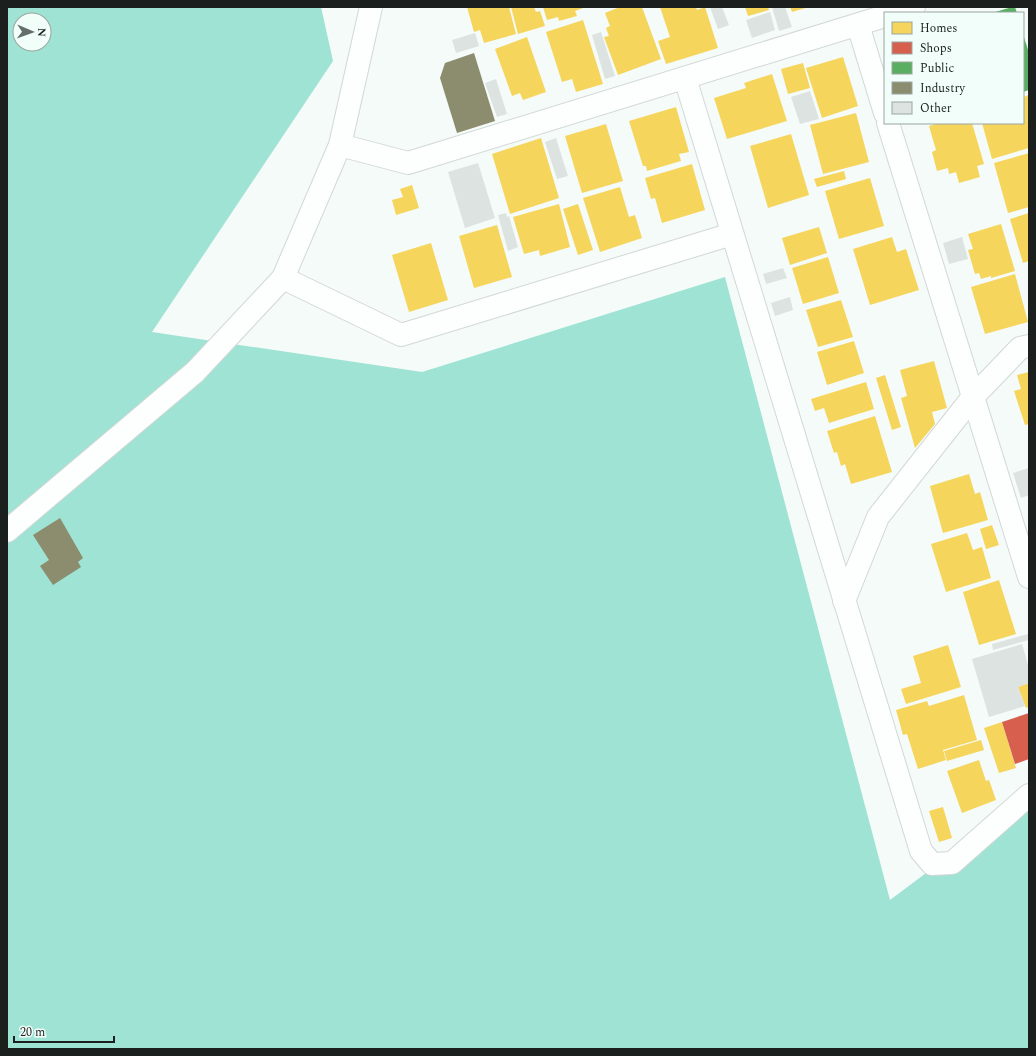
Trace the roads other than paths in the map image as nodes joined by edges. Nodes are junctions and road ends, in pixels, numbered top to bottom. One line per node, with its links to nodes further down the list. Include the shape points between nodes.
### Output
1 (371, 7): 9 (street)
2 (914, 7): 3 (street)
3 (898, 12)
4 (884, 16): 5 (street)
5 (858, 24): 6 (street); 7 (street)
6 (685, 78): 9 (street, via 408,163); 10 (street)
7 (884, 110)
8 (888, 124): 13 (street)
9 (340, 145): 11 (street)
10 (732, 234): 11 (street, via 401,335); 16 (street)
11 (283, 278): 14 (street, via 195,372)
12 (1029, 346): 13 (street, via 1020,348)
13 (972, 398): 15 (street); 16 (street, via 878,517)
14 (7, 531)
15 (1029, 577)
16 (844, 601): 17 (street, via 921,851 932,864 952,863)
17 (1029, 795)

